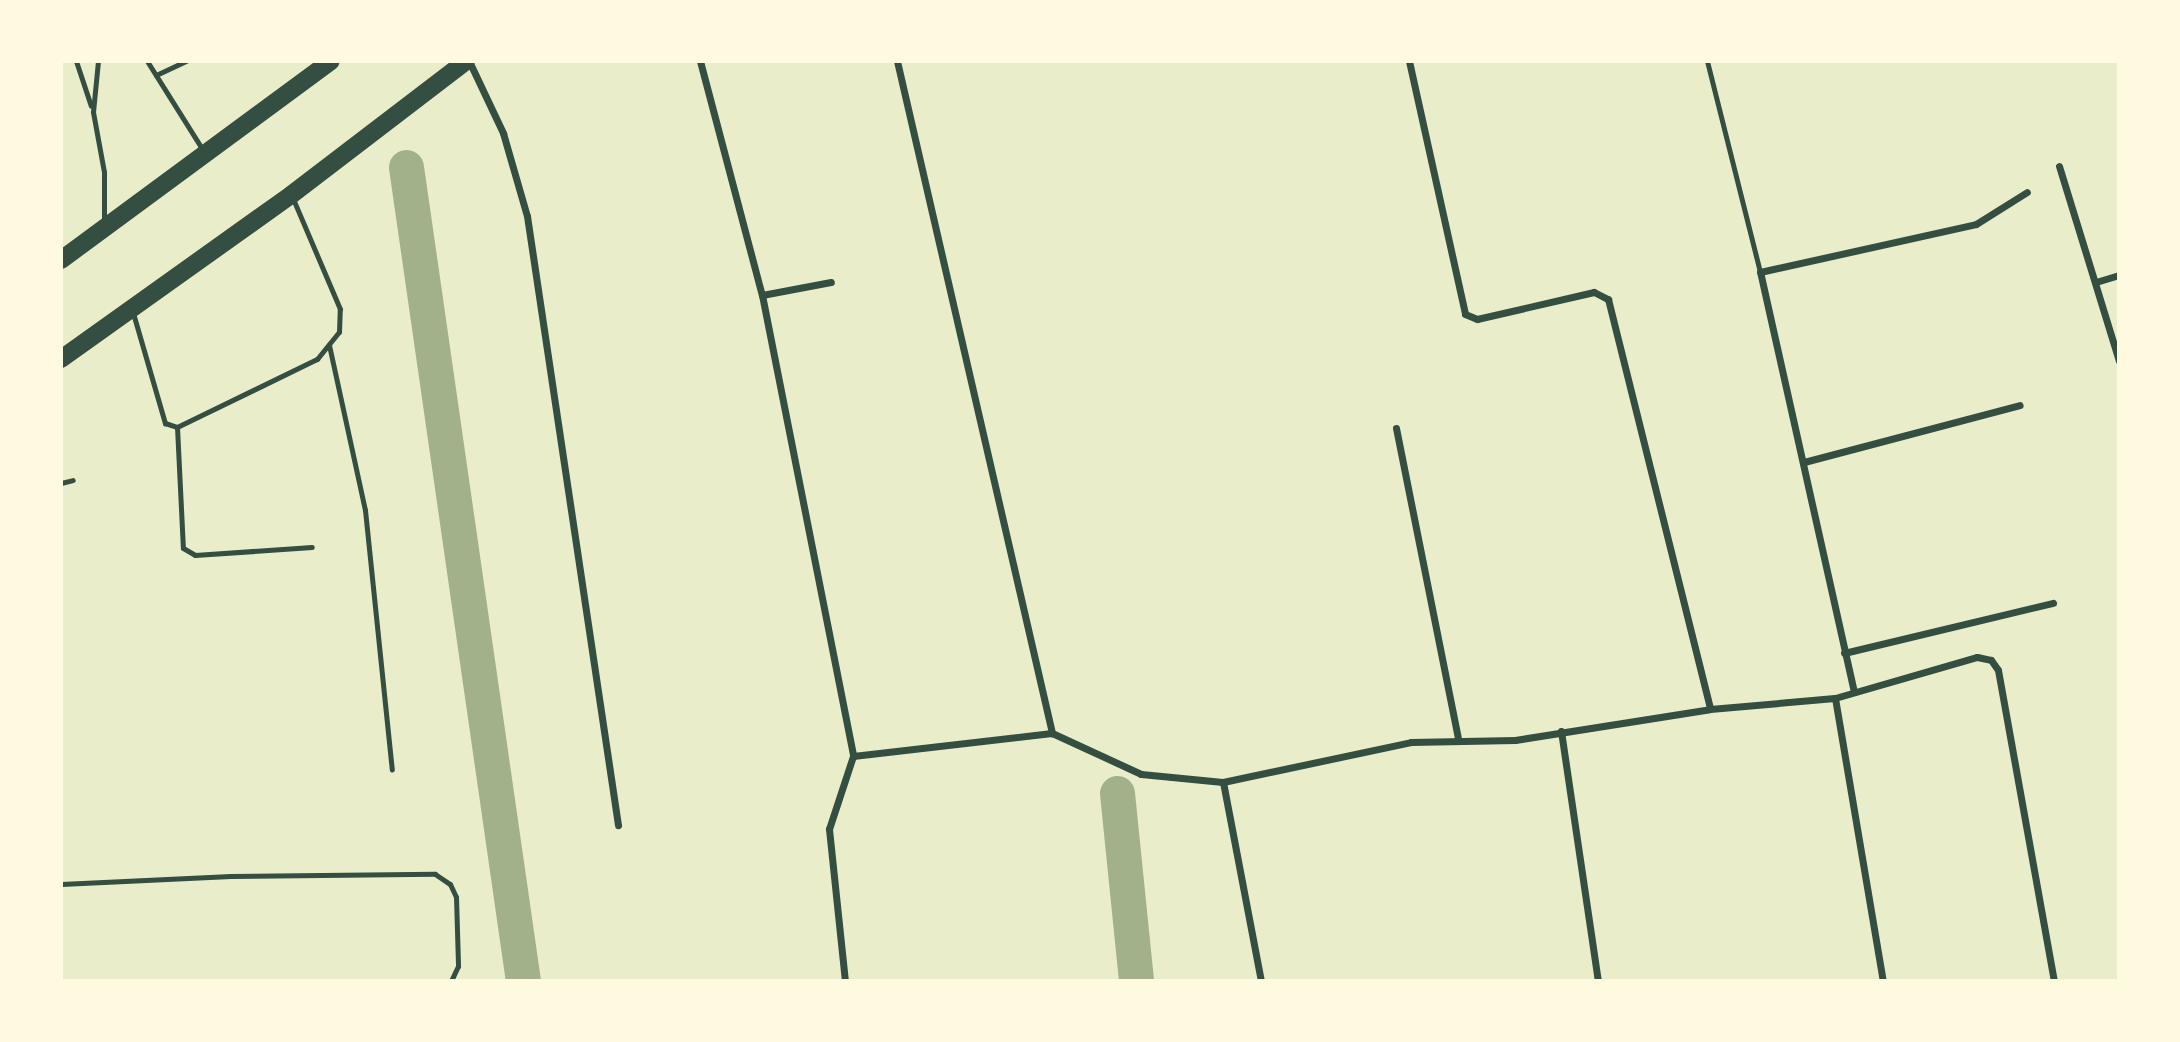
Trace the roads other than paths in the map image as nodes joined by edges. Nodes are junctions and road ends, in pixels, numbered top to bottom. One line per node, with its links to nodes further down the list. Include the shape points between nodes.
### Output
1 (76, 61): 12 (lane)
2 (98, 61): 12 (lane)
3 (147, 61): 11 (lane)
4 (186, 61): 11 (lane)
5 (331, 61): 13 (main road)
6 (468, 61): 16 (main road); 46 (street, via 503,133 527,215)
7 (699, 61): 23 (street)
8 (897, 61): 41 (street)
9 (1409, 61): 39 (street, via 1465,314 1477,319 1594,292 1608,299)
10 (1707, 61): 19 (lane)
11 (156, 75): 13 (lane)
12 (93, 112): 17 (lane, via 104,172)
13 (205, 154): 17 (main road)
14 (2059, 166): 22 (street)
15 (2027, 192): 19 (street, via 1976,224)
16 (291, 195): 24 (main road); 25 (lane, via 340,309 339,332)
17 (103, 229): 18 (main road)
18 (61, 260)
19 (1759, 272): 31 (street)
20 (2119, 275): 22 (street)
21 (831, 282): 23 (street)
22 (2096, 282): 27 (street)
23 (762, 295): 43 (street)
24 (132, 310): 26 (main road); 29 (lane, via 165,423)
25 (329, 344): 29 (lane, via 317,359); 44 (lane, via 365,510)
26 (61, 359)
27 (2119, 361)
28 (2020, 405): 31 (street)
29 (177, 426): 34 (lane, via 183,548 195,555)
30 (1395, 428): 42 (street)
31 (1804, 462): 36 (street)
32 (72, 480): 33 (lane)
33 (61, 484)
34 (312, 547)
35 (2053, 604): 36 (street)
36 (1844, 653): 37 (street)
37 (1854, 692): 38 (street); 53 (street, via 1977,657 1991,660 1998,670)
38 (1835, 698): 39 (street); 52 (street)
39 (1710, 709): 40 (street)
40 (1561, 731): 42 (street, via 1515,740); 51 (street)
41 (1052, 733): 43 (street); 45 (street, via 1141,774)
42 (1458, 738): 45 (street, via 1411,742)
43 (853, 756): 49 (street, via 829,829)
44 (392, 770)
45 (1223, 782): 50 (street)
46 (618, 825)
47 (61, 884): 48 (lane, via 429,873 446,880 456,897 458,966)
48 (451, 981)
49 (845, 981)
50 (1261, 981)
51 (1598, 981)
52 (1883, 981)
53 (2054, 981)

